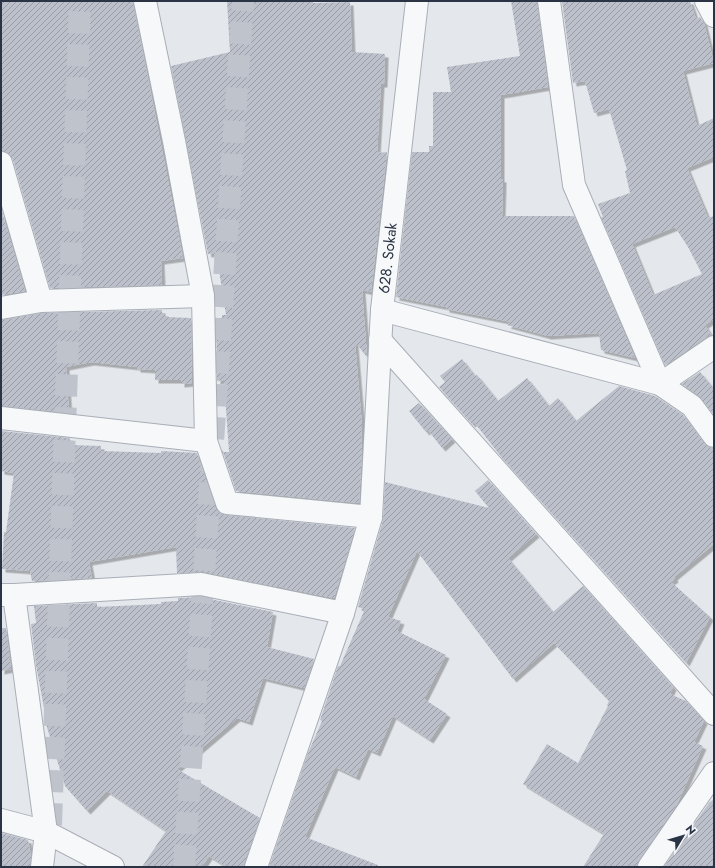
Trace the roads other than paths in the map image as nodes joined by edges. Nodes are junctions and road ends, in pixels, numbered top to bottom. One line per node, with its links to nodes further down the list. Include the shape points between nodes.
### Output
1 (145, 1): 7 (street)
2 (417, 1): 10 (street, 628. Sokak)
3 (549, 1): 13 (street, via 574,186)
4 (706, 1): 5 (street)
5 (714, 16)
6 (1, 163): 8 (street)
7 (203, 296): 8 (street); 16 (street)
8 (41, 301): 9 (street)
9 (1, 308)
10 (382, 310): 11 (street, 628. Sokak); 13 (street)
11 (380, 340): 17 (street, 628. Sokak); 20 (street)
12 (714, 348): 13 (street)
13 (660, 384): 15 (street, via 692,406)
14 (1, 418): 16 (street)
15 (714, 436)
16 (206, 441): 17 (street, via 227,503)
17 (370, 517): 19 (street, 628. Sokak)
18 (7, 595): 19 (street, via 201,584); 23 (street)
19 (343, 613): 26 (street, 628. Sokak)
20 (714, 714)
21 (714, 773): 27 (street)
22 (1, 820): 23 (street)
23 (46, 832): 24 (street); 25 (street)
24 (42, 867)
25 (113, 867)
26 (256, 867)
27 (649, 867)

